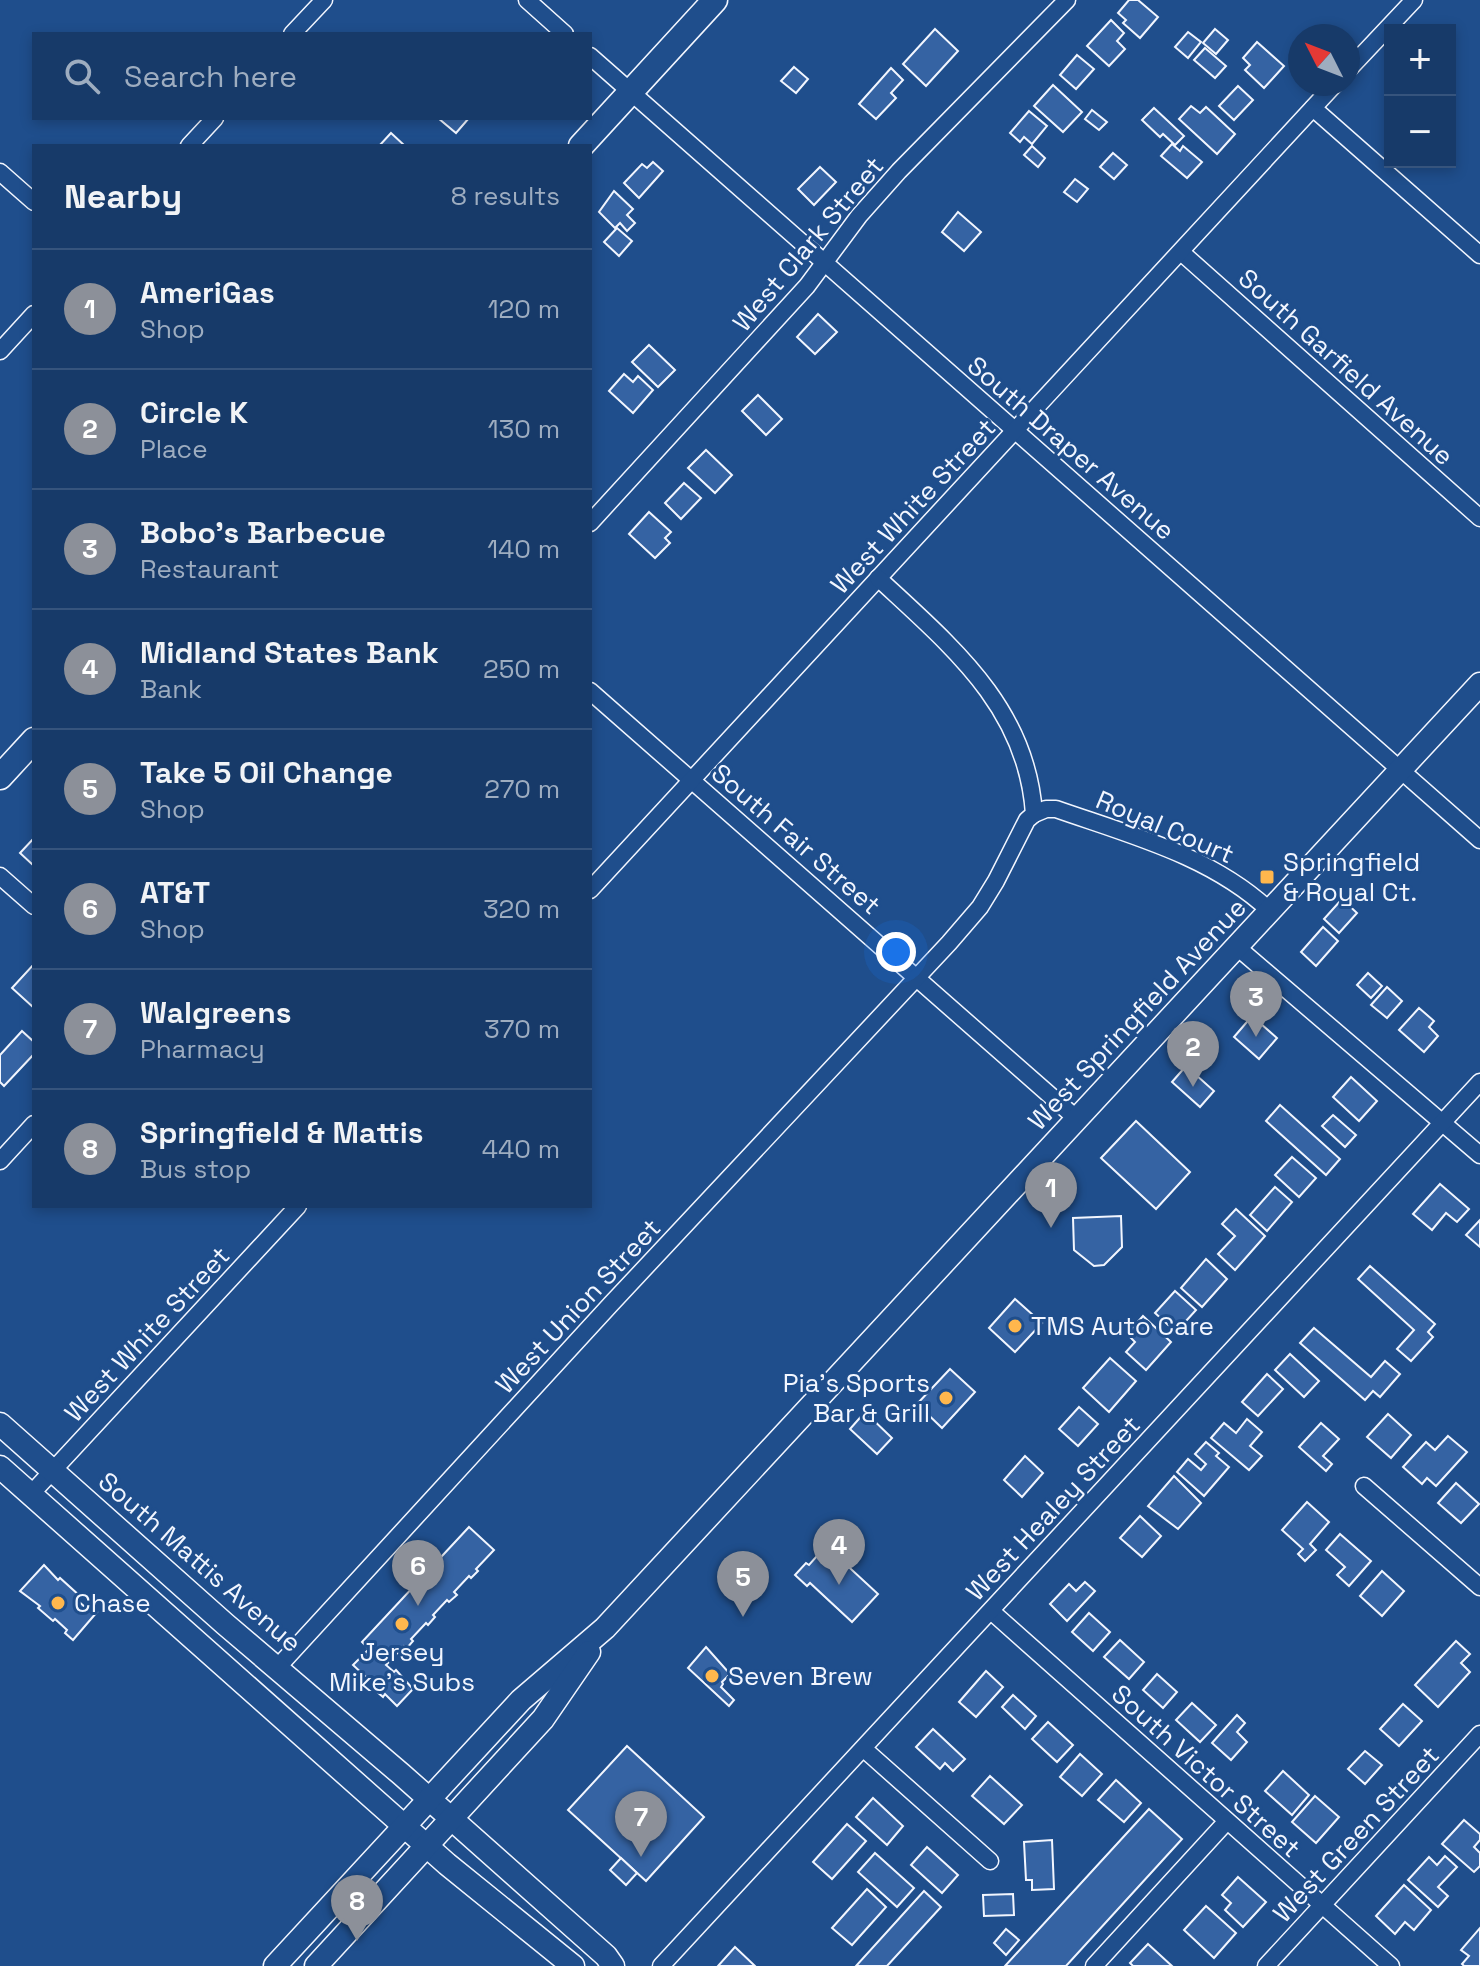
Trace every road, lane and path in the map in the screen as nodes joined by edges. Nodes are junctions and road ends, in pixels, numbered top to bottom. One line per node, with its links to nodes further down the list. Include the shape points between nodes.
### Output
1 (324, 0): 6 (street)
2 (527, 0): 7 (street)
3 (715, 0): 10 (main road)
4 (1067, 0): 20 (street, West Clark Street, via 899,171)
5 (1414, 0): 8 (street)
6 (294, 32)
7 (563, 32)
8 (1360, 57)
9 (592, 58): 10 (street, South Draper Avenue)
10 (631, 92): 15 (main road); 20 (street, South Draper Avenue)
11 (1324, 96): 12 (street, West White Street)
12 (1313, 108): 18 (street, West White Street); 19 (street)
13 (213, 120): 14 (street)
14 (191, 144)
15 (583, 144)
16 (0, 172): 17 (street)
17 (32, 200)
18 (1181, 252): 23 (street, West White Street); 24 (street, South Garfield Avenue)
19 (1480, 255)
20 (823, 263): 23 (street, South Draper Avenue); 25 (street, West Clark Street, via 751,350)
21 (32, 316): 22 (street)
22 (0, 351)
23 (1015, 431): 26 (street, West White Street); 30 (street, South Draper Avenue)
24 (1480, 518)
25 (592, 521)
26 (878, 578): 32 (street, West White Street); 33 (street, via 977,673 994,697 1021,751)
27 (1480, 684): 30 (main road, West Springfield Avenue)
28 (592, 693): 32 (street, South Fair Street)
29 (32, 742): 31 (main road)
30 (1401, 769): 34 (street, South Draper Avenue); 38 (main road, West Springfield Avenue)
31 (0, 777)
32 (692, 781): 36 (street, West White Street); 40 (street, South Fair Street)
33 (1034, 814): 38 (street, Royal Court, via 1056,809 1156,843 1237,884); 40 (street, via 980,907)
34 (1480, 840)
35 (0, 876): 37 (street)
36 (592, 888)
37 (32, 904)
38 (1270, 911): 39 (main road, West Springfield Avenue)
39 (1237, 947): 42 (main road, West Springfield Avenue); 43 (street)
40 (916, 977): 42 (street, South Fair Street); 56 (street, West Union Street)
41 (1480, 1082): 43 (street, West Healey Street)
42 (1077, 1119): 55 (main road, West Springfield Avenue)
43 (1443, 1122): 45 (street); 54 (street, West Healey Street)
44 (32, 1126): 46 (street)
45 (1480, 1155)
46 (0, 1161)
47 (296, 1208): 50 (street, West White Street)
48 (0, 1424): 50 (main road, South Mattis Avenue)
49 (0, 1467): 52 (main road)
50 (53, 1470): 52 (street, West White Street); 56 (main road, South Mattis Avenue)
51 (1364, 1486): 53 (street)
52 (31, 1494): 62 (main road)
53 (1480, 1587)
54 (991, 1611): 58 (street, West Healey Street); 61 (street, South Victor Street)
55 (605, 1628): 59 (main road, West Springfield Avenue, via 521,1700); 60 (main road, West Springfield Avenue, via 543,1719)
56 (277, 1668): 59 (main road, South Mattis Avenue)
57 (1480, 1734): 65 (street, West Green Street)
58 (864, 1749): 64 (street); 70 (street, West Healey Street)
59 (429, 1800): 60 (main road, South Mattis Avenue); 62 (main road, West Springfield Avenue)
60 (452, 1819): 63 (main road, West Springfield Avenue); 69 (main road, South Mattis Avenue)
61 (1227, 1821): 65 (street, South Victor Street); 71 (street)
62 (405, 1826): 63 (main road); 66 (main road, West Springfield Avenue)
63 (427, 1846): 67 (main road, West Springfield Avenue); 68 (main road)
64 (990, 1861)
65 (1321, 1907): 72 (street, West Green Street); 73 (street, South Victor Street)
66 (275, 1966)
67 (316, 1966)
68 (573, 1966)
69 (613, 1966)
70 (661, 1966)
71 (1094, 1966)
72 (1266, 1966)
73 (1391, 1966)

